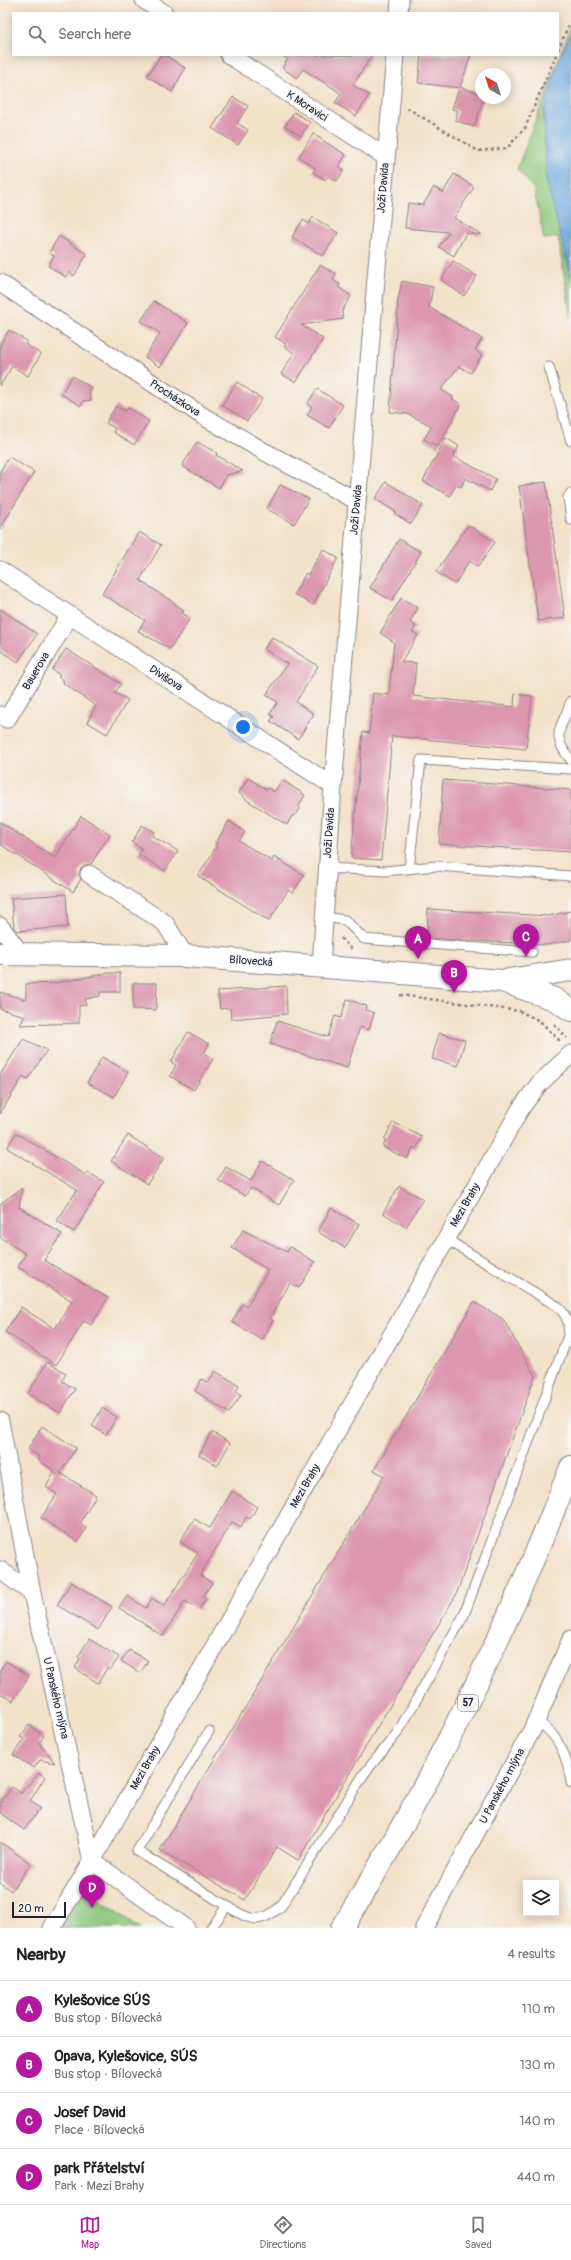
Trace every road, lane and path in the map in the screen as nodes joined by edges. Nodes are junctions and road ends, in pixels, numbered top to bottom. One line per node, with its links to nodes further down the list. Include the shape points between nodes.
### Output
1 (144, 0): 3 (street)
2 (400, 0): 4 (street)
3 (162, 12)
4 (399, 12)
5 (571, 20): 6 (path)
6 (559, 48)
7 (231, 56): 11 (street, K Moravici)
8 (395, 56): 10 (street, Joži Davida)
9 (556, 56): 10 (path, via 525,128 507,148 478,151)
10 (391, 98): 11 (street, Joži Davida)
11 (386, 157): 16 (street, Joži Davida)
12 (0, 283): 16 (street, Procházkova, via 201,415)
13 (548, 367): 14 (lane)
14 (571, 441)
15 (571, 493): 17 (lane, via 568,497)
16 (357, 501): 24 (street, Joži Davida)
17 (571, 520)
18 (0, 570): 19 (street, Divišova)
19 (70, 615): 21 (street, Bauerova, via 8,719); 24 (street, Divišova)
20 (571, 701): 22 (lane, via 558,740)
21 (0, 715)
22 (571, 760)
23 (571, 770): 26 (lane, via 421,760)
24 (332, 786): 25 (street, Joži Davida)
25 (326, 868): 26 (lane, via 385,871); 29 (street, Joži Davida)
26 (409, 869): 28 (lane, via 436,866)
27 (89, 874): 33 (street, via 165,923)
28 (571, 876)
29 (324, 917): 31 (lane, via 345,920 364,938); 34 (street, Joži Davida)
30 (0, 926): 32 (street)
31 (532, 952)
32 (10, 954): 33 (main road, Bílovecká)
33 (185, 956): 34 (main road, Bílovecká)
34 (321, 966): 36 (main road, Bílovecká)
35 (571, 970): 36 (main road, Bílovecká)
36 (502, 981): 38 (main road, Bílovecká, via 554,999)
37 (424, 998): 40 (path, via 520,1011)
38 (571, 1010)
39 (542, 1016): 40 (path)
40 (540, 1021): 43 (path)
41 (552, 1022): 42 (path)
42 (571, 1043)
43 (566, 1048): 44 (street, Mezi Brahy, via 529,1096)
44 (446, 1239): 53 (street, Mezi Brahy); 54 (lane, via 558,1306 566,1316 568,1336 471,1600 398,1732 364,1774 282,1905 273,1914 257,1919 249,1918)
45 (0, 1421): 48 (street, U Panského mlýna)
46 (571, 1467): 58 (main road, 57, via 509,1616 462,1715 408,1817)
47 (0, 1570): 48 (street)
48 (32, 1593): 53 (street, U Panského mlýna)
49 (571, 1639): 50 (street, U Panského mlýna)
50 (536, 1721): 52 (lane, via 549,1730 556,1739 568,1764); 59 (street, U Panského mlýna)
51 (209, 1731): 54 (lane, via 137,1851)
52 (571, 1783)
53 (92, 1861): 55 (street, Mezi Brahy); 56 (street)
54 (227, 1906): 57 (lane)
55 (52, 1928)
56 (186, 1928)
57 (211, 1928)
58 (342, 1928)
59 (424, 1928)

